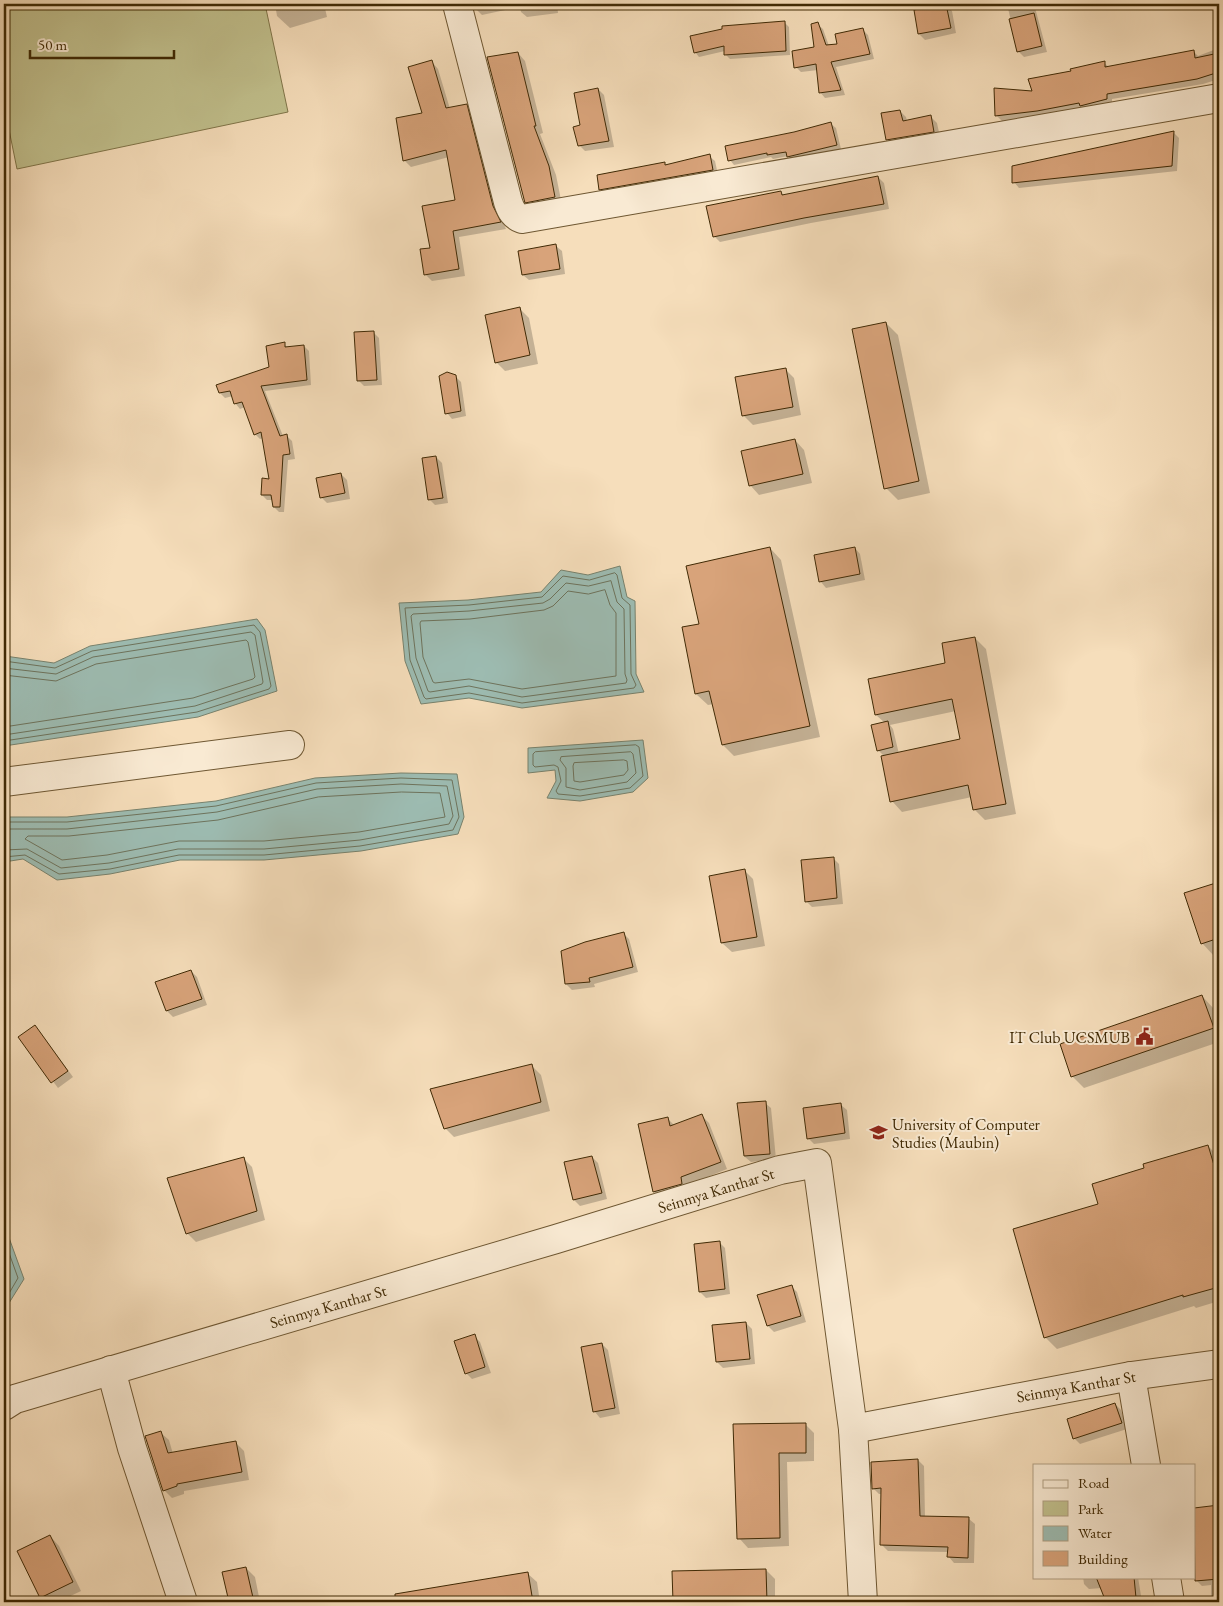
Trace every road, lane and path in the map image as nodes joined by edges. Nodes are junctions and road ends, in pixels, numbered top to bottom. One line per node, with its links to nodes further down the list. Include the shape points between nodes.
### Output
1 (456, 4): 2 (street, via 508,202 511,211 522,219)
2 (1219, 98)
3 (290, 745): 4 (street)
4 (4, 782)
5 (1219, 1364): 7 (street, Seinmya Kanthar St)
6 (111, 1370): 8 (street, Seinmya Kanthar St, via 15,1399); 9 (street, Seinmya Kanthar St, via 780,1170 817,1163); 12 (street, via 132,1448)
7 (1131, 1376): 9 (street, Seinmya Kanthar St); 10 (street)
8 (4, 1406)
9 (852, 1429): 13 (street)
10 (1146, 1464)
11 (1166, 1578): 14 (street)
12 (183, 1602)
13 (863, 1602)
14 (1170, 1602)

